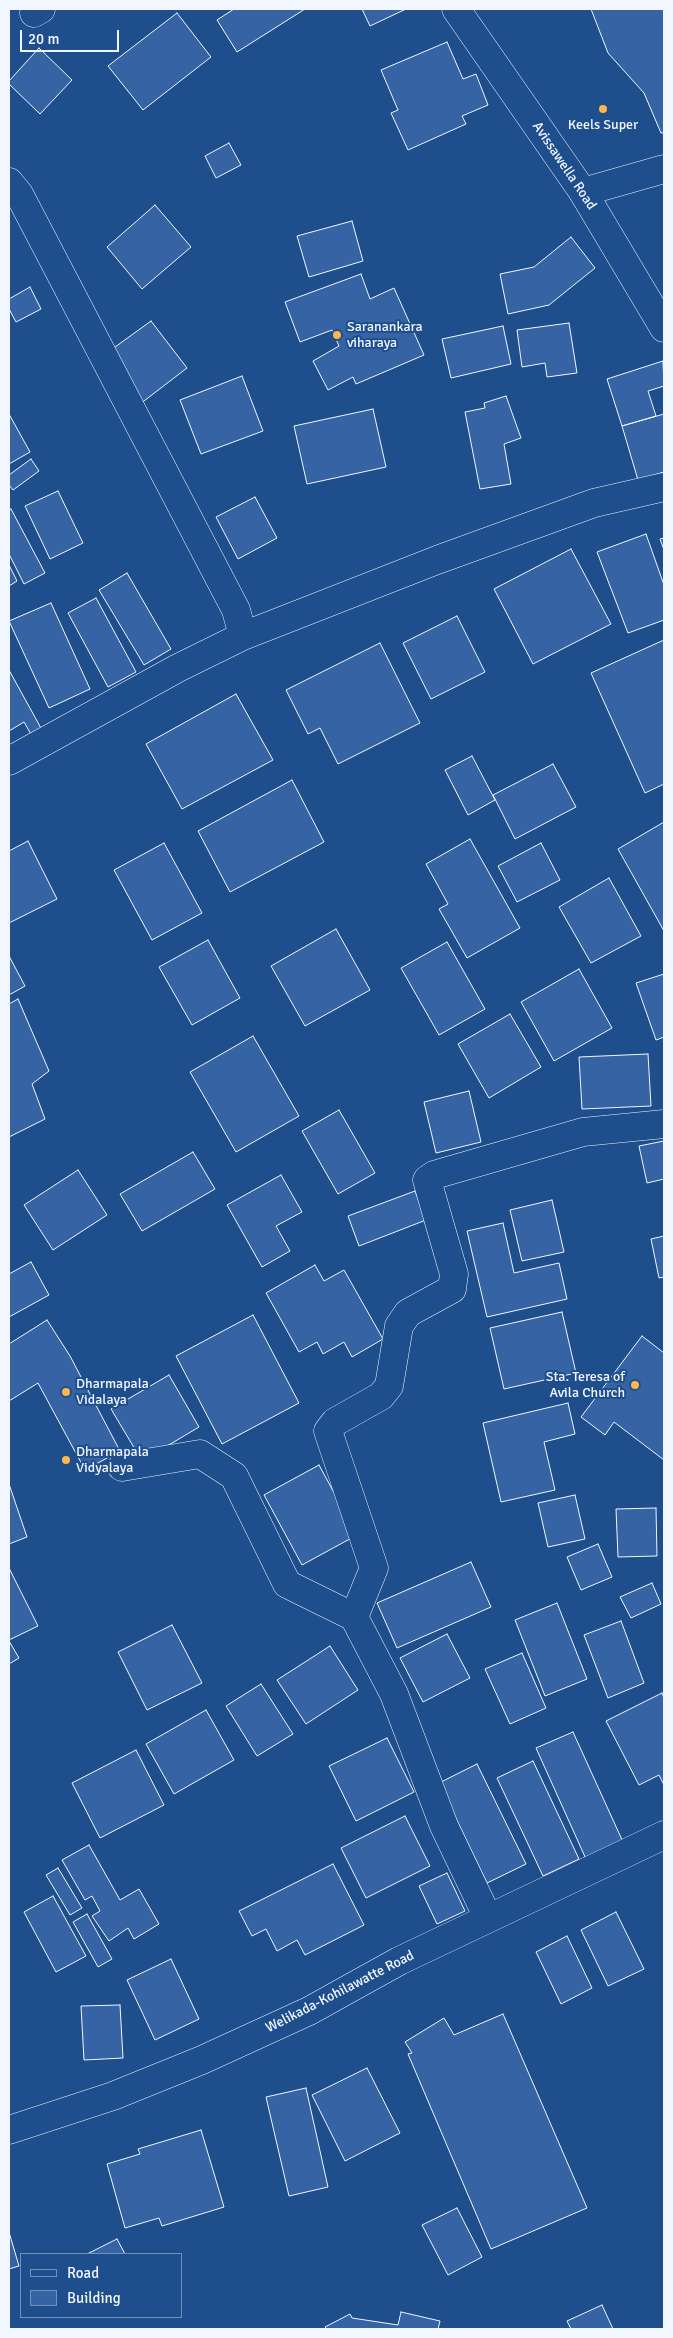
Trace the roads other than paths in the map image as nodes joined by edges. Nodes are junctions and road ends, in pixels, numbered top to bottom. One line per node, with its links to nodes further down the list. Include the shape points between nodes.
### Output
1 (456, 9): 4 (street, Avissawella Road)
2 (664, 169): 4 (street)
3 (9, 182): 7 (street, via 19,194 236,610)
4 (583, 192): 5 (street, Avissawella Road)
5 (664, 328)
6 (664, 487): 7 (street, via 594,503)
7 (243, 636): 8 (street, via 178,668)
8 (9, 762)
9 (664, 1124): 11 (street, via 583,1132 434,1175 427,1180 454,1274 452,1288 408,1314 399,1326 389,1386 381,1396 335,1422 328,1431 374,1568)
10 (122, 1467): 11 (street, via 200,1454 234,1476 287,1584)
11 (354, 1617): 13 (street, via 394,1694 444,1826)
12 (664, 1835): 13 (street, Welikada-Kohilawatte Road)
13 (488, 1918): 14 (street, Welikada-Kohilawatte Road, via 399,1961 309,2011 202,2060 113,2096)
14 (9, 2130)

